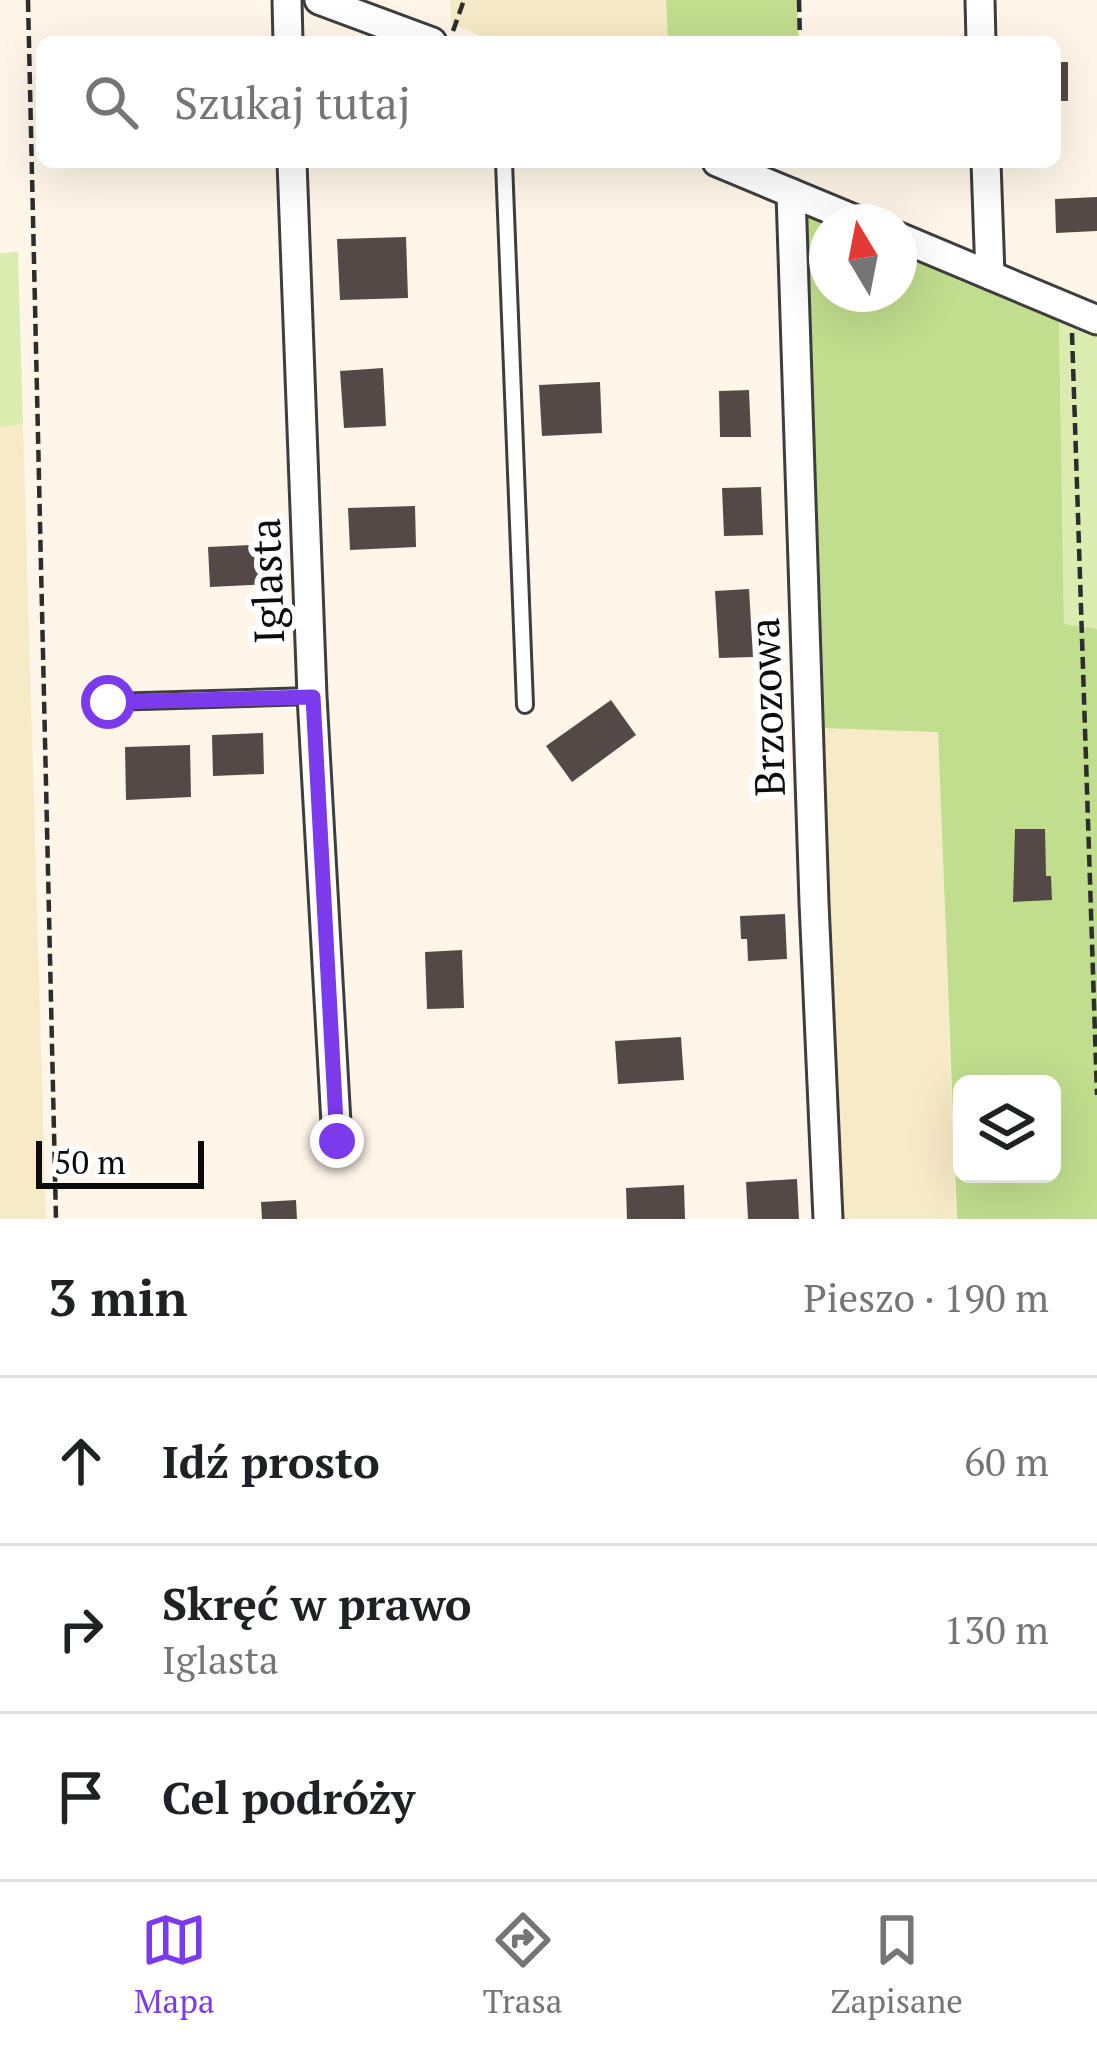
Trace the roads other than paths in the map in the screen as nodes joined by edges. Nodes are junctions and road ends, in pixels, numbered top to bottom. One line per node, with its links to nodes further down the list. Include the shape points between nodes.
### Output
1 (287, 0): 4 (street)
2 (319, 0): 5 (street)
3 (980, 0): 6 (street)
4 (288, 36)
5 (416, 36)
6 (981, 36)
7 (292, 168): 16 (street, Iglasta)
8 (504, 168): 18 (lane)
9 (731, 168): 11 (street)
10 (986, 168): 14 (street)
11 (791, 193): 12 (street); 20 (street, Brzozowa)
12 (818, 204)
13 (917, 245): 14 (street)
14 (990, 275): 15 (street)
15 (1084, 315)
16 (313, 697): 17 (lane); 19 (street, Iglasta)
17 (108, 702)
18 (525, 705)
19 (337, 1141)
20 (829, 1219)

